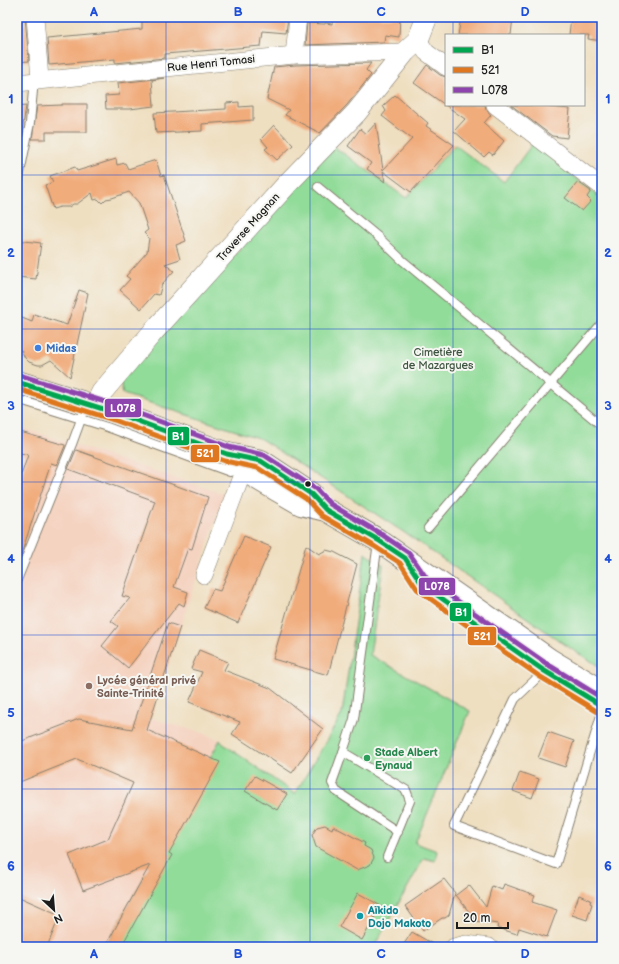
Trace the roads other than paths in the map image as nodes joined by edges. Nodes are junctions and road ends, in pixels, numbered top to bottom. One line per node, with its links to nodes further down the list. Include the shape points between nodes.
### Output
1 (35, 17): 7 (street)
2 (298, 17): 5 (street)
3 (427, 17): 4 (street, Traverse Magnan)
4 (412, 46): 5 (street, Rue Henri Tomasi); 6 (street, via 426,52); 17 (street, Traverse Magnan, via 356,113 289,182)
5 (294, 55): 7 (street, Rue Henri Tomasi)
6 (445, 66)
7 (37, 80): 8 (street, Rue Henri Tomasi); 12 (lane)
8 (17, 83)
9 (496, 106): 11 (street)
10 (318, 187): 15 (lane)
11 (602, 187)
12 (17, 188)
13 (602, 323): 15 (lane)
14 (17, 382): 17 (main road)
15 (551, 383): 18 (lane); 22 (lane)
16 (17, 399): 17 (lane)
17 (87, 409): 19 (main road); 20 (lane, via 156,444 230,472); 25 (lane)
18 (602, 426)
19 (227, 454): 20 (main road); 21 (main road, via 261,461 311,494)
20 (244, 468): 21 (main road, via 252,476 301,504); 24 (street)
21 (326, 510): 23 (main road)
22 (428, 528)
23 (378, 540): 26 (main road, via 406,558); 30 (lane, via 354,719)
24 (204, 575)
25 (17, 580)
26 (546, 665): 27 (main road); 28 (lane); 29 (lane, via 539,676 515,699 454,826 556,864)
27 (602, 691)
28 (602, 706)
29 (602, 712)
30 (343, 752): 31 (lane, via 332,783 336,791); 31 (lane, via 406,790 410,801)
31 (398, 832): 32 (lane)
32 (387, 857)
33 (454, 947): 34 (street, via 466,944)
34 (489, 947)

